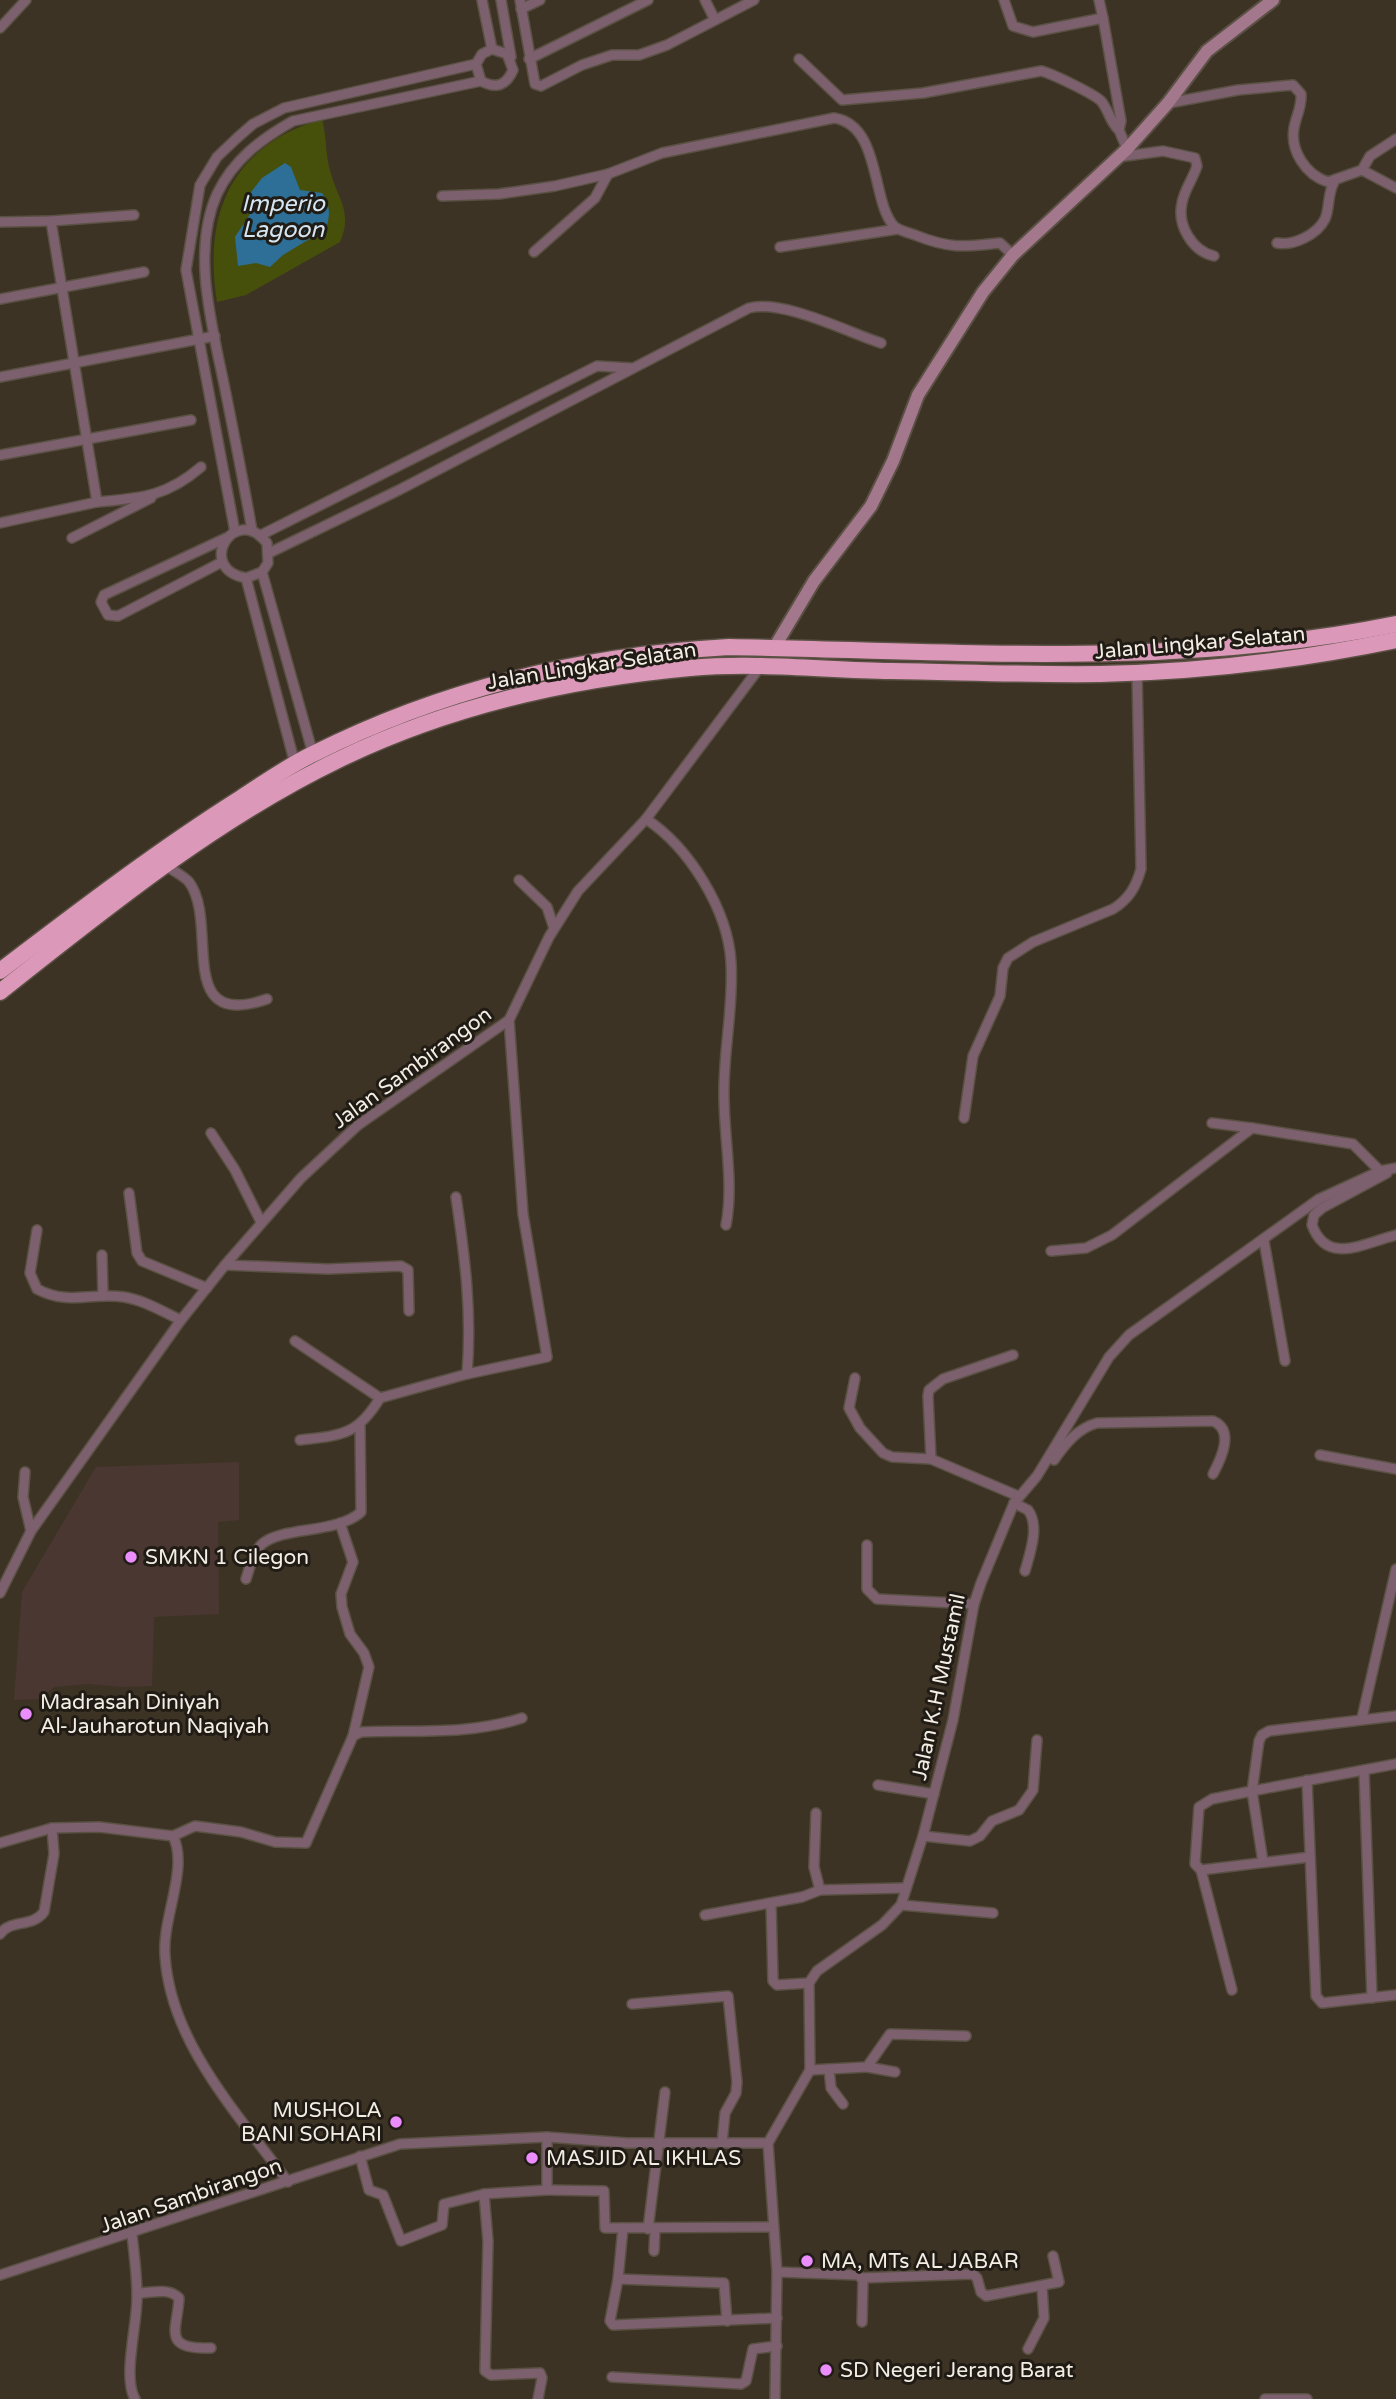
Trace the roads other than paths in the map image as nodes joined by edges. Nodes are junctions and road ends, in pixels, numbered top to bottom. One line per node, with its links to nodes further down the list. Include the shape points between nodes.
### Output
1 (26, 0): 14 (street)
2 (482, 0): 15 (street)
3 (501, 0): 18 (street)
4 (540, 0): 11 (street)
5 (648, 0): 16 (street)
6 (705, 0): 13 (street)
7 (754, 0): 13 (street)
8 (1004, 0): 12 (street, via 1013,26 1025,32)
9 (1099, 0): 12 (street)
10 (1273, 0): 22 (street, via 1207,51)
11 (520, 5): 16 (street)
12 (1103, 18): 24 (street)
13 (715, 20): 16 (street, via 667,45 639,55 602,58 541,86 535,84)
14 (0, 28)
15 (492, 49): 18 (street); 19 (street)
16 (528, 59)
17 (799, 59): 24 (street, via 842,100 923,93 1041,71 1056,73 1101,101)
18 (512, 60): 20 (street, via 509,80 500,86)
19 (476, 64): 20 (street); 21 (street)
20 (481, 81): 23 (street)
21 (325, 96): 23 (street); 27 (street, via 284,108 253,124)
22 (1168, 103): 26 (street); 31 (street, via 1293,85 1301,94 1295,149 1317,177)
23 (328, 113): 28 (street, via 293,121 275,131)
24 (1119, 130): 26 (street)
25 (1396, 139): 29 (street, via 1370,156)
26 (1122, 153): 41 (street); 42 (street, via 1163,151 1195,158 1197,166 1181,204 1183,226 1198,250)
27 (217, 157): 28 (street); 47 (street, via 200,185 186,271)
28 (232, 167): 46 (street, via 208,224 205,274)
29 (1362, 170): 31 (street); 32 (street)
30 (608, 174): 33 (street, via 533,189); 37 (street, via 662,153 834,118 843,120 873,158 886,210); 40 (street, via 595,198)
31 (1334, 182): 38 (street, via 1320,226 1295,243)
32 (1396, 188)
33 (442, 197)
34 (134, 215): 35 (street)
35 (51, 221): 36 (street); 44 (street)
36 (0, 222)
37 (898, 229): 39 (street); 41 (street, via 955,248 1000,243)
38 (1278, 243)
39 (780, 247)
40 (534, 252)
41 (1013, 255): 69 (street, via 983,292 918,395 871,506 814,581)
42 (1214, 256)
43 (144, 272): 44 (street)
44 (60, 286): 45 (street); 49 (street)
45 (0, 299)
46 (215, 336): 47 (street); 60 (street)
47 (197, 340): 49 (street); 59 (street)
48 (881, 344): 50 (street, via 784,310 755,307)
49 (74, 361): 51 (street); 53 (street)
50 (633, 369): 60 (street, via 594,367); 63 (street)
51 (0, 377)
52 (191, 420): 53 (street)
53 (87, 439): 54 (street); 57 (street)
54 (0, 455)
55 (201, 467): 56 (street)
56 (156, 496): 57 (street); 61 (street)
57 (97, 502): 58 (street)
58 (0, 523)
59 (235, 531): 60 (street); 62 (street)
60 (257, 533): 63 (street)
61 (72, 538)
62 (226, 538): 64 (street); 64 (street, via 104,595 101,601 108,615 118,616)
63 (270, 553): 65 (street)
64 (222, 562): 66 (street, via 236,576)
65 (262, 572): 66 (street); 75 (street)
66 (246, 578): 76 (street)
67 (1396, 624): 70 (highway, Jalan Lingkar Selatan, via 1304,641 1213,650 1105,654)
68 (1396, 640): 73 (highway, Jalan Lingkar Selatan, via 1319,654)
69 (774, 648): 70 (highway, Jalan Lingkar Selatan); 74 (highway, Jalan Lingkar Selatan, via 679,650 534,673 461,691)
70 (893, 650): 72 (highway)
71 (760, 667): 72 (highway, Jalan Lingkar Selatan); 77 (highway, Jalan Lingkar Selatan, via 691,668 607,680 526,694); 80 (street, Jalan Sambirangon)
72 (891, 671): 73 (highway, Jalan Lingkar Selatan)
73 (1137, 672): 89 (street, via 1138,881 1125,902 1008,958 1000,996 973,1056)
74 (421, 707): 77 (highway); 78 (highway, Jalan Lingkar Selatan)
75 (302, 714): 76 (street); 78 (street)
76 (283, 719): 79 (street)
77 (428, 723): 81 (highway, Jalan Lingkar Selatan, via 301,779)
78 (313, 754): 79 (highway, Jalan Lingkar Selatan)
79 (295, 764): 82 (highway, Jalan Lingkar Selatan)
80 (646, 819): 84 (street, Jalan Sambirangon, via 578,891); 98 (street, via 667,833 690,859 713,903 732,961 724,1064)
81 (167, 866): 82 (highway, Jalan Lingkar Selatan); 87 (street, via 189,881 195,895 205,982 212,995 251,1005)
82 (134, 880): 85 (highway, Jalan Lingkar Selatan); 86 (highway, Jalan Lingkar Selatan)
83 (519, 880): 84 (street, via 547,907)
84 (554, 928): 88 (street, Jalan Sambirangon)
85 (0, 971)
86 (0, 992)
87 (267, 999)
88 (509, 1020): 97 (street, Jalan Sambirangon, via 358,1125); 112 (street, via 523,1214 547,1357)
89 (964, 1118)
90 (1212, 1123): 91 (street)
91 (1252, 1128): 94 (street, via 1353,1144); 102 (street, via 1112,1235 1086,1248)
92 (211, 1133): 97 (street)
93 (1395, 1168): 94 (street, Jalan K.H Mustamil); 100 (street, via 1322,1209 1314,1215 1312,1225 1320,1242 1339,1250)
94 (1380, 1171): 101 (street, Jalan K.H Mustamil, via 1319,1199)
95 (129, 1193): 105 (street, via 142,1261)
96 (456, 1197): 112 (street, via 469,1282)
97 (261, 1222): 104 (street, Jalan Sambirangon)
98 (726, 1225)
99 (37, 1230): 106 (street, via 30,1273 37,1289 65,1299)
100 (1396, 1235)
101 (1264, 1241): 111 (street); 122 (street, Jalan K.H Mustamil, via 1118,1345)
102 (1051, 1251)
103 (102, 1255): 106 (street)
104 (225, 1265): 105 (street, Jalan Sambirangon); 107 (street, via 401,1266 408,1270)
105 (207, 1288): 108 (street, Jalan Sambirangon)
106 (103, 1296): 108 (street, via 137,1299)
107 (409, 1311)
108 (181, 1320): 125 (street, Jalan Sambirangon)
109 (295, 1341): 114 (street)
110 (1013, 1355): 118 (street, via 943,1379 929,1390)
111 (1285, 1361)
112 (467, 1374): 114 (street)
113 (855, 1378): 118 (street, via 849,1408 883,1453)
114 (380, 1398): 115 (street)
115 (360, 1426): 116 (street, via 335,1436); 124 (street, via 363,1507 357,1516)
116 (300, 1440)
117 (1320, 1455): 119 (street)
118 (931, 1459): 123 (street)
119 (1396, 1469)
120 (25, 1472): 125 (street, via 23,1497)
121 (1213, 1474): 122 (street, via 1225,1435 1220,1423 1097,1423 1067,1441 1042,1478)
122 (1031, 1484): 123 (street, Jalan K.H Mustamil)
123 (1016, 1500): 128 (street, via 1028,1510 1033,1523); 131 (street, Jalan K.H Mustamil)
124 (340, 1523): 129 (street, via 269,1540 255,1555); 135 (street, via 353,1562 341,1594 342,1607 350,1634 369,1667)
125 (32, 1531): 130 (street, Jalan Sambirangon)
126 (867, 1545): 131 (street, via 867,1588 877,1599)
127 (1396, 1569): 134 (street)
128 (1025, 1572)
129 (246, 1579)
130 (0, 1593)
131 (974, 1604): 142 (street, Jalan K.H Mustamil)
132 (1396, 1716): 134 (street)
133 (522, 1718): 135 (street, via 480,1730 361,1732)
134 (1362, 1718): 141 (street, via 1262,1735)
135 (353, 1736): 145 (street, via 306,1843 275,1842 195,1826)
136 (1037, 1740): 146 (street, via 1033,1790 1019,1810 992,1821 980,1836 970,1840)
137 (1396, 1764): 138 (street)
138 (1364, 1770): 139 (street); 161 (street)
139 (1307, 1780): 141 (street); 148 (street)
140 (878, 1786): 142 (street)
141 (1252, 1791): 149 (street); 150 (street, via 1212,1799 1199,1807 1195,1864)
142 (934, 1794): 146 (street, Jalan K.H Mustamil)
143 (816, 1813): 152 (street, via 814,1867)
144 (52, 1828): 145 (street, via 99,1827); 147 (street); 157 (street, via 54,1854 44,1912 30,1924 8,1926)
145 (173, 1836): 175 (street, via 179,1855 164,1958 180,2018 220,2090)
146 (923, 1836): 151 (street, Jalan K.H Mustamil)
147 (0, 1843)
148 (1310, 1857): 149 (street); 161 (street, via 1316,1996 1322,2003)
149 (1263, 1862): 150 (street)
150 (1201, 1870): 159 (street)
151 (904, 1888): 152 (street); 154 (street, Jalan K.H Mustamil)
152 (820, 1890): 153 (street)
153 (771, 1903): 156 (street); 158 (street, via 773,1981)
154 (901, 1905): 155 (street); 158 (street, via 882,1925 817,1971)
155 (993, 1913)
156 (705, 1915)
157 (0, 1934)
158 (809, 1983): 165 (street)
159 (1232, 1990)
160 (1396, 1996): 161 (street)
161 (1372, 1998)
162 (632, 2004): 173 (street, via 728,1996 737,2081 725,2113)
163 (966, 2036): 164 (street, via 890,2034)
164 (867, 2067): 166 (street); 167 (street)
165 (810, 2070): 166 (street); 172 (street)
166 (829, 2070): 169 (street, via 831,2088)
167 (895, 2072)
168 (665, 2092): 171 (street)
169 (843, 2104)
170 (547, 2137): 171 (street, Jalan Sambirangon); 174 (street, Jalan Sambirangon, via 400,2144); 176 (street)
171 (660, 2143): 173 (street, Jalan Sambirangon); 180 (street)
172 (768, 2143): 173 (street, Jalan Sambirangon); 178 (street)
173 (722, 2144)
174 (360, 2156): 175 (street, Jalan Sambirangon); 177 (street, via 369,2190 383,2195 401,2241 442,2225 444,2204)
175 (288, 2182): 181 (street, Jalan Sambirangon)
176 (547, 2190): 177 (street); 179 (street, via 604,2191 604,2226)
177 (484, 2194): 198 (street, via 488,2241 485,2371 491,2375 540,2373)
178 (772, 2227): 180 (street); 184 (street)
179 (623, 2228): 180 (street); 187 (street)
180 (651, 2229): 182 (street)
181 (132, 2234): 185 (street, Jalan Sambirangon); 189 (street)
182 (654, 2251)
183 (1053, 2256): 188 (street, via 1060,2278)
184 (778, 2272): 186 (street); 190 (street)
185 (0, 2275)
186 (861, 2277): 188 (street, via 973,2274 986,2296); 192 (street)
187 (618, 2279): 191 (street, via 724,2283); 191 (street, via 611,2325)
188 (1042, 2286): 195 (street, via 1044,2318)
189 (137, 2293): 194 (street, via 175,2294 179,2306 173,2329 178,2340 190,2347); 197 (street, via 130,2377)
190 (777, 2318): 191 (street); 193 (street)
191 (727, 2321)
192 (862, 2322)
193 (777, 2346): 196 (street, via 753,2349 746,2381 741,2384); 199 (street)
194 (211, 2348)
195 (1028, 2349)
196 (612, 2376)
197 (135, 2399)
198 (538, 2399)
199 (775, 2399)
200 (1265, 2399): 201 (street)
201 (1307, 2399)

